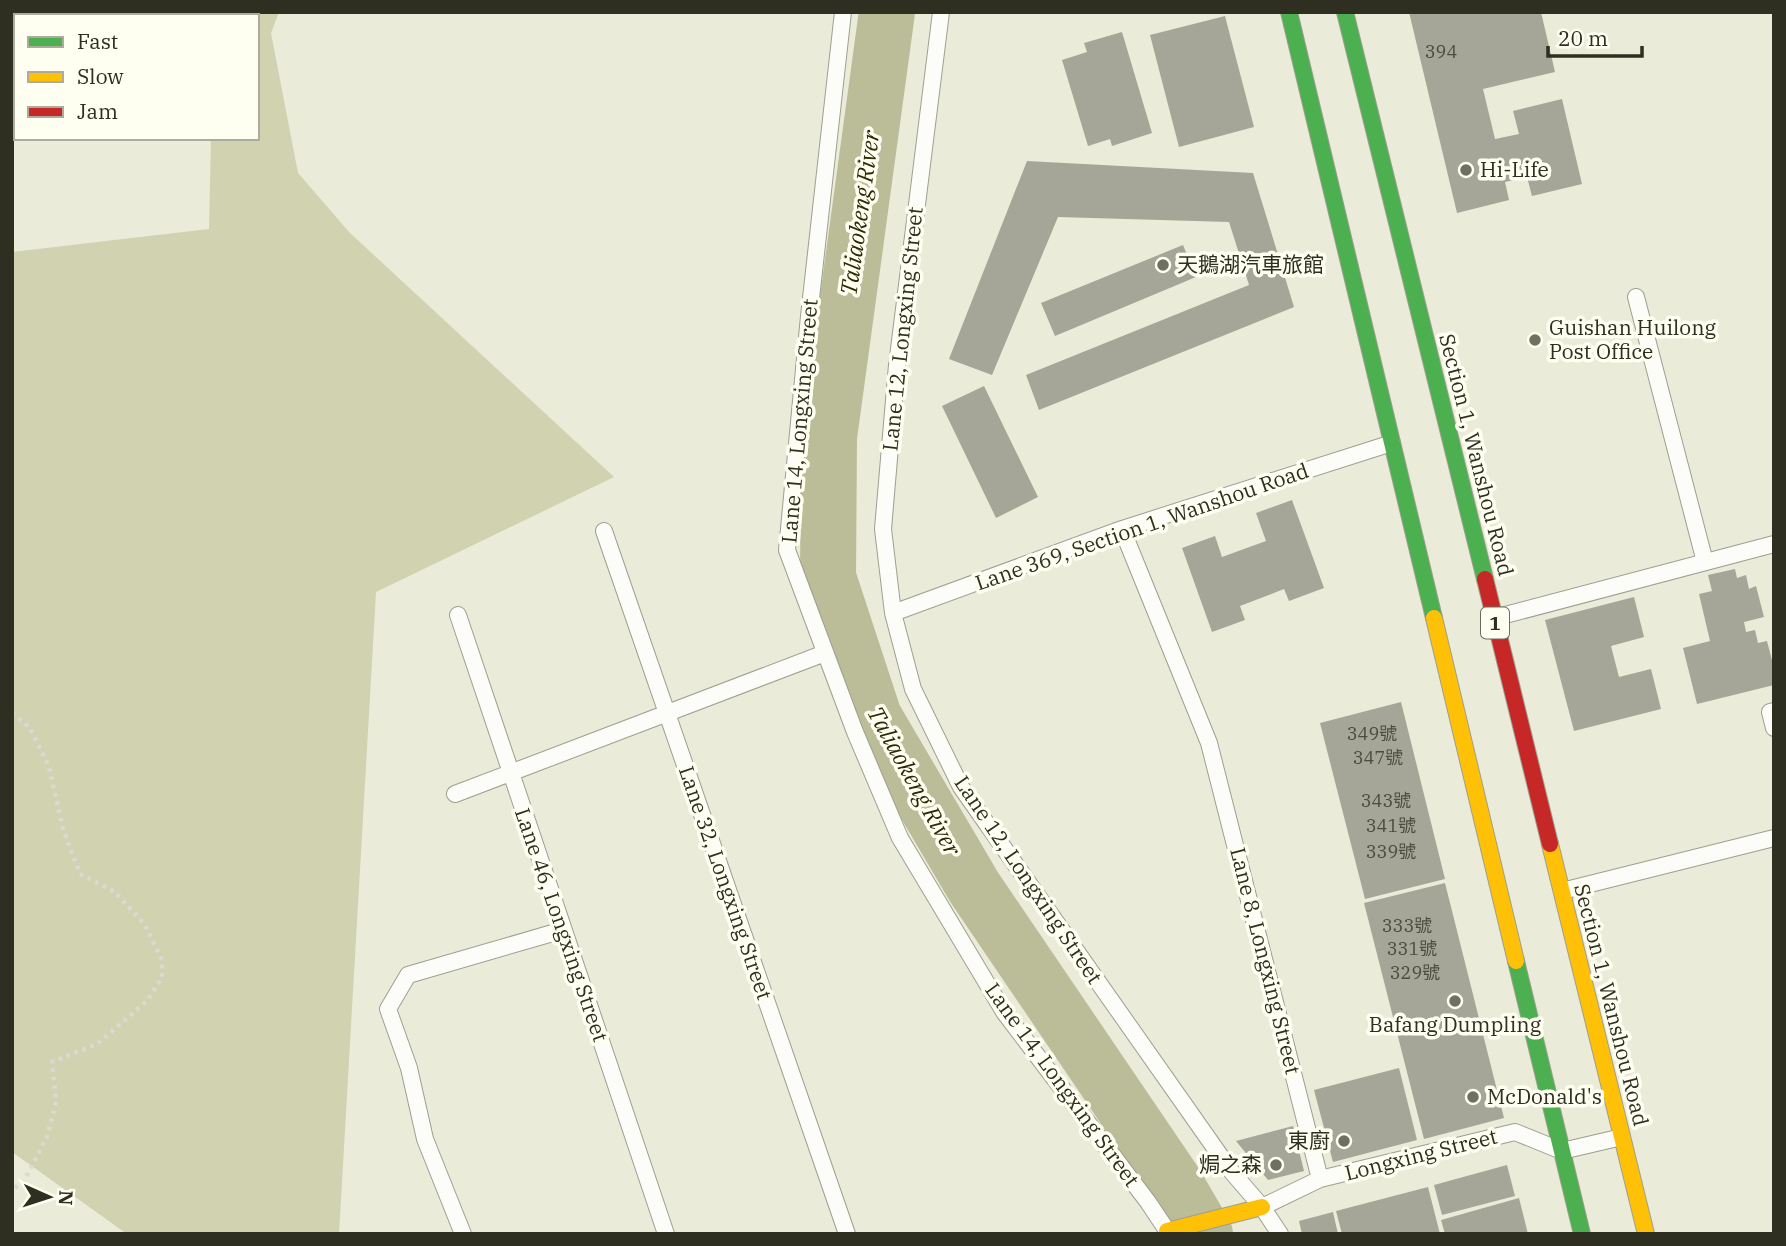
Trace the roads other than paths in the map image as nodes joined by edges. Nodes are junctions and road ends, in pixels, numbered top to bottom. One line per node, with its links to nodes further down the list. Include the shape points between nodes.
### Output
1 (843, 12): 14 (lane, Lane 14, Longxing Street, via 787,550)
2 (941, 12): 11 (lane, Lane 12, Longxing Street, via 897,365 883,529)
3 (1289, 12): 6 (main road)
4 (1345, 12): 13 (main road, Section 1, Wanshou Road / 1)
5 (1636, 297): 10 (lane)
6 (1392, 443): 7 (lane, Lane 369, Section 1, Wanshou Road); 24 (main road)
7 (1122, 529): 11 (lane, Lane 369, Section 1, Wanshou Road); 25 (lane, Lane 8, Longxing Street, via 1209,743)
8 (604, 531): 16 (lane, Lane 32, Longxing Street)
9 (1774, 544): 10 (lane)
10 (1705, 562): 13 (lane)
11 (893, 613): 26 (lane, Lane 12, Longxing Street, via 913,690 961,788)
12 (458, 615): 18 (lane, Lane 46, Longxing Street)
13 (1494, 618): 21 (main road, Section 1, Wanshou Road / 1)
14 (825, 653): 16 (lane); 27 (lane, Lane 14, Longxing Street, via 900,838 1004,1012 1148,1202)
15 (1774, 711): 17 (lane, via 1770,712)
16 (666, 714): 18 (lane); 30 (lane, Lane 32, Longxing Street)
17 (1774, 728)
18 (510, 773): 19 (lane); 22 (lane, Lane 46, Longxing Street)
19 (455, 794)
20 (1774, 838): 21 (lane)
21 (1562, 891): 23 (main road, Section 1, Wanshou Road / 1)
22 (563, 930): 28 (lane, via 408,975 388,1009 409,1068 425,1139); 29 (lane, Lane 46, Longxing Street)
23 (1622, 1137): 24 (lane); 33 (main road, Section 1, Wanshou Road / 1)
24 (1562, 1151): 25 (lane, Longxing Street, via 1516,1132); 32 (main road)
25 (1320, 1179): 26 (lane, Longxing Street)
26 (1258, 1208): 27 (main road); 31 (lane, Lane 12, Longxing Street)
27 (1164, 1233)
28 (463, 1234)
29 (666, 1234)
30 (847, 1234)
31 (1280, 1234)
32 (1582, 1234)
33 (1646, 1234)

